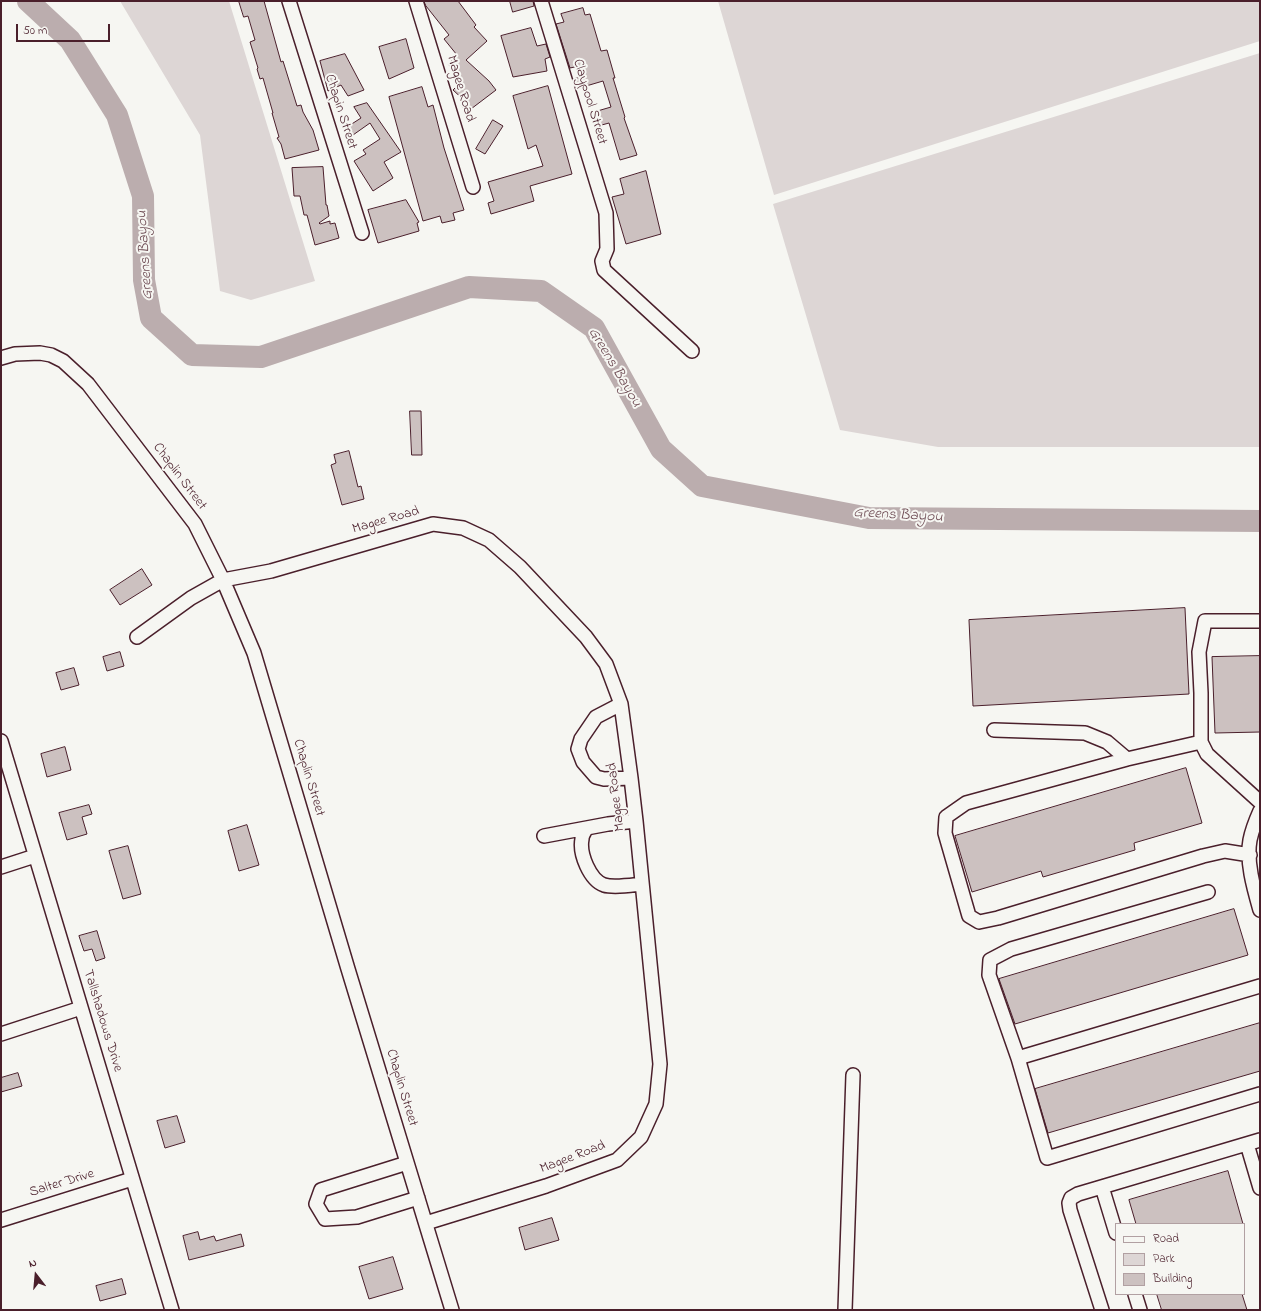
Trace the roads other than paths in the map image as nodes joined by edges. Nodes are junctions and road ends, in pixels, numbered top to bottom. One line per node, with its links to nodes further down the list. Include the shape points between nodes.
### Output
1 (289, 1): 5 (street, Chapin Street)
2 (416, 1): 4 (street, Magee Road)
3 (541, 1): 6 (street, Claypool Street, via 606,213 607,249 602,261 604,270)
4 (473, 187)
5 (362, 233)
6 (692, 351)
7 (1, 358): 8 (street, Chaplin Street, via 15,354 51,355 63,361 88,384 195,524)
8 (224, 580): 10 (street, Magee Road, via 191,598); 11 (street, Magee Road, via 271,571 433,524 463,528 489,540 520,567 586,637 606,664); 36 (street, Chaplin Street, via 254,652)
9 (1260, 621): 14 (street, via 1205,621 1199,652)
10 (137, 637)
11 (621, 704): 16 (street, Magee Road); 16 (street, via 596,717 578,748 583,762 596,777)
12 (994, 730): 15 (street, via 1085,733 1106,742)
13 (1, 741): 23 (street, Tallshadows Drive)
14 (1201, 742): 15 (street); 17 (street, via 1207,754)
15 (1127, 759): 22 (street, via 966,803 946,817 945,833 969,916 979,922 998,918 1210,854 1225,851)
16 (631, 778): 19 (street, Magee Road)
17 (1260, 802)
18 (1260, 811): 22 (street, via 1254,822)
19 (636, 820): 20 (street); 25 (street, Magee Road)
20 (587, 828): 21 (street); 25 (street, via 582,839 582,854 594,877 603,885)
21 (544, 836)
22 (1250, 855): 27 (street, via 1254,889)
23 (35, 856): 24 (street); 29 (street, Tallshadows Drive)
24 (1, 867)
25 (642, 884): 42 (street, Magee Road, via 660,1064 656,1104 641,1137 616,1160 546,1186)
26 (1208, 892): 31 (street, via 1011,949 990,960 989,975)
27 (1260, 910)
28 (1260, 986): 31 (street)
29 (81, 1008): 30 (street); 37 (street, Tallshadows Drive)
30 (1, 1034)
31 (1018, 1058): 33 (street, via 1047,1158)
32 (853, 1075): 47 (street)
33 (1260, 1094)
34 (1260, 1140): 35 (street)
35 (1247, 1144): 38 (street); 39 (street)
36 (407, 1163): 40 (street, Chaplin Street); 40 (street, via 321,1190 316,1204 325,1218 357,1217)
37 (132, 1179): 41 (street, Salter Drive); 45 (street, Tallshadows Drive)
38 (1102, 1187): 43 (street); 48 (street, via 1078,1194 1071,1198 1069,1203)
39 (1260, 1188)
40 (418, 1198): 42 (street, Chaplin Street)
41 (1, 1220)
42 (426, 1224): 46 (street, Chaplin Street)
43 (1115, 1230)
44 (1135, 1295): 49 (street)
45 (172, 1310)
46 (452, 1310)
47 (845, 1310)
48 (1102, 1310)
49 (1140, 1310)

